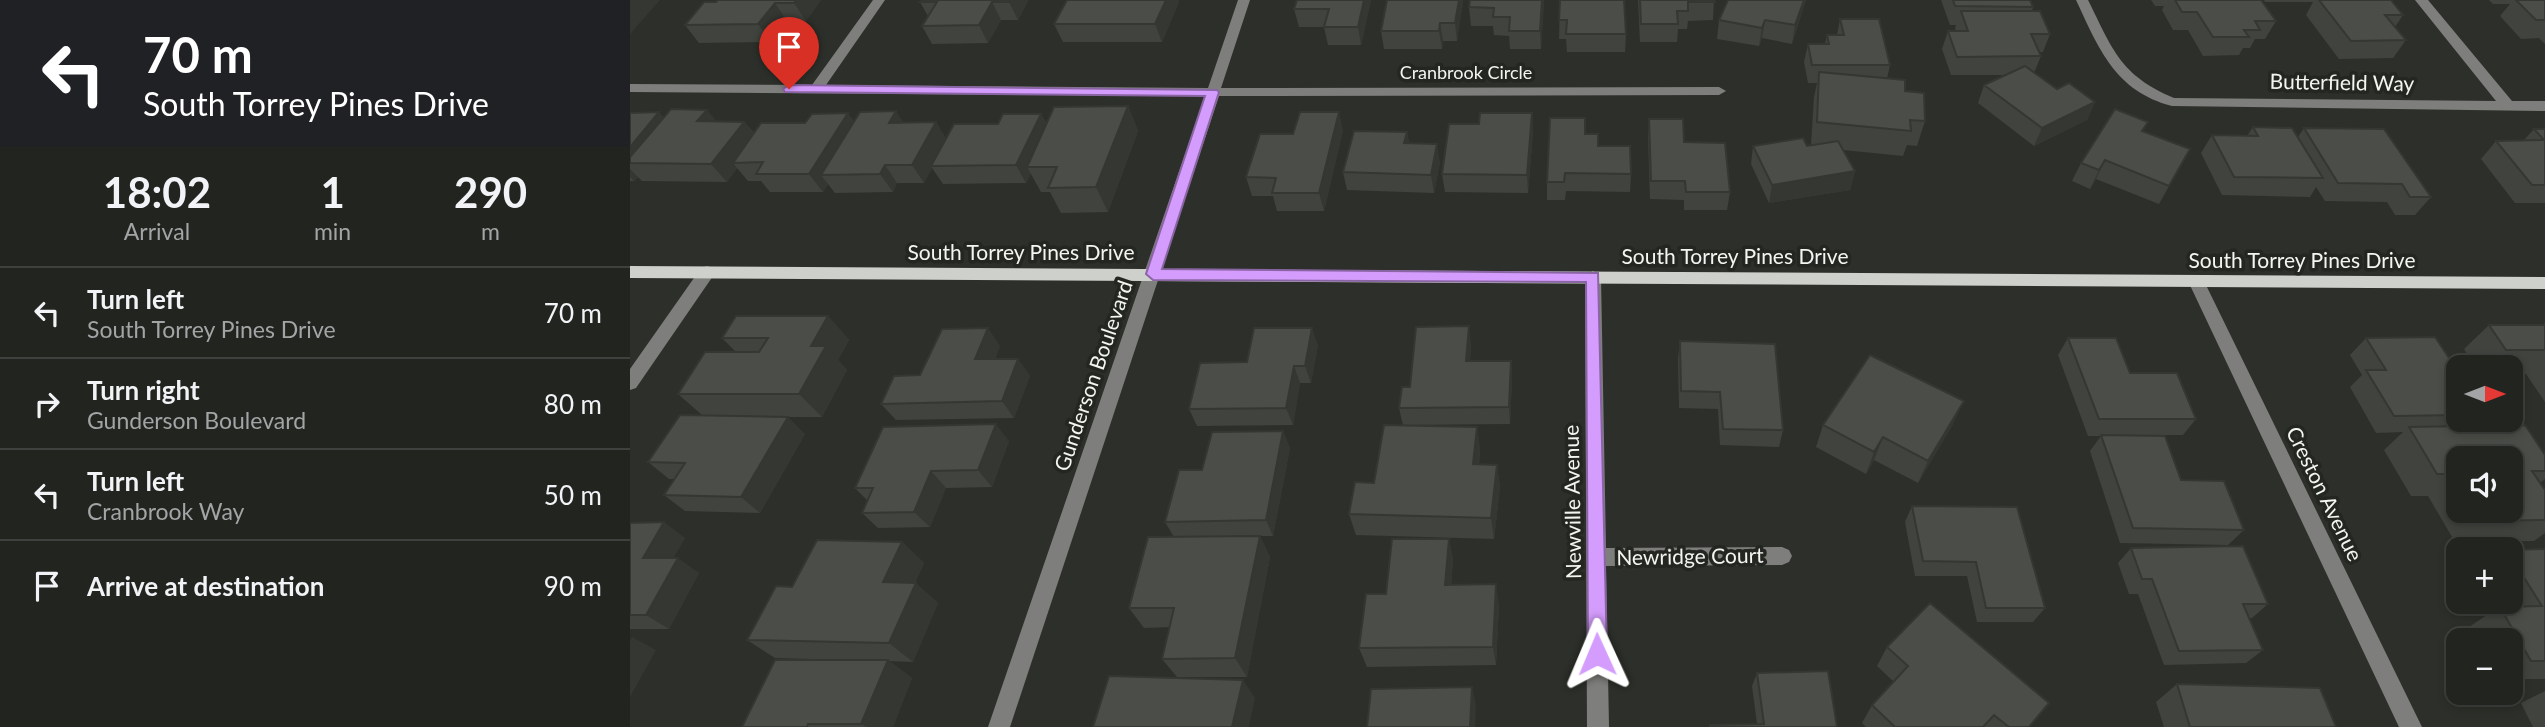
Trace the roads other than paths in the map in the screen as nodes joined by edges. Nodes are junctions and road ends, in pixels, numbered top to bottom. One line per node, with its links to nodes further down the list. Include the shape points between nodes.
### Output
1 (879, 0): 6 (street)
2 (1244, 0): 8 (street, Gunderson Boulevard)
3 (2082, 0): 9 (street, Butterfield Way, via 2110,58 2140,89 2172,102)
4 (2421, 0): 9 (street)
5 (630, 88): 6 (street, Cranbrook Circle)
6 (816, 89): 8 (street, Cranbrook Circle)
7 (1719, 91): 8 (street, Cranbrook Circle)
8 (1213, 92): 13 (street, Gunderson Boulevard)
9 (2508, 106): 10 (street, Butterfield Way)
10 (2545, 106)
11 (630, 272): 12 (main road, South Torrey Pines Drive)
12 (706, 272): 13 (main road, South Torrey Pines Drive); 17 (street)
13 (1153, 274): 14 (main road, South Torrey Pines Drive); 20 (street, Gunderson Boulevard)
14 (1593, 277): 15 (main road, South Torrey Pines Drive); 19 (street, Newville Avenue)
15 (2196, 281): 16 (main road, South Torrey Pines Drive); 22 (street, Creston Avenue)
16 (2545, 283)
17 (630, 383)
18 (1783, 556): 19 (street, Newridge Court)
19 (1597, 558): 21 (street, Newville Avenue)
20 (999, 727)
21 (1598, 727)
22 (2411, 727)

